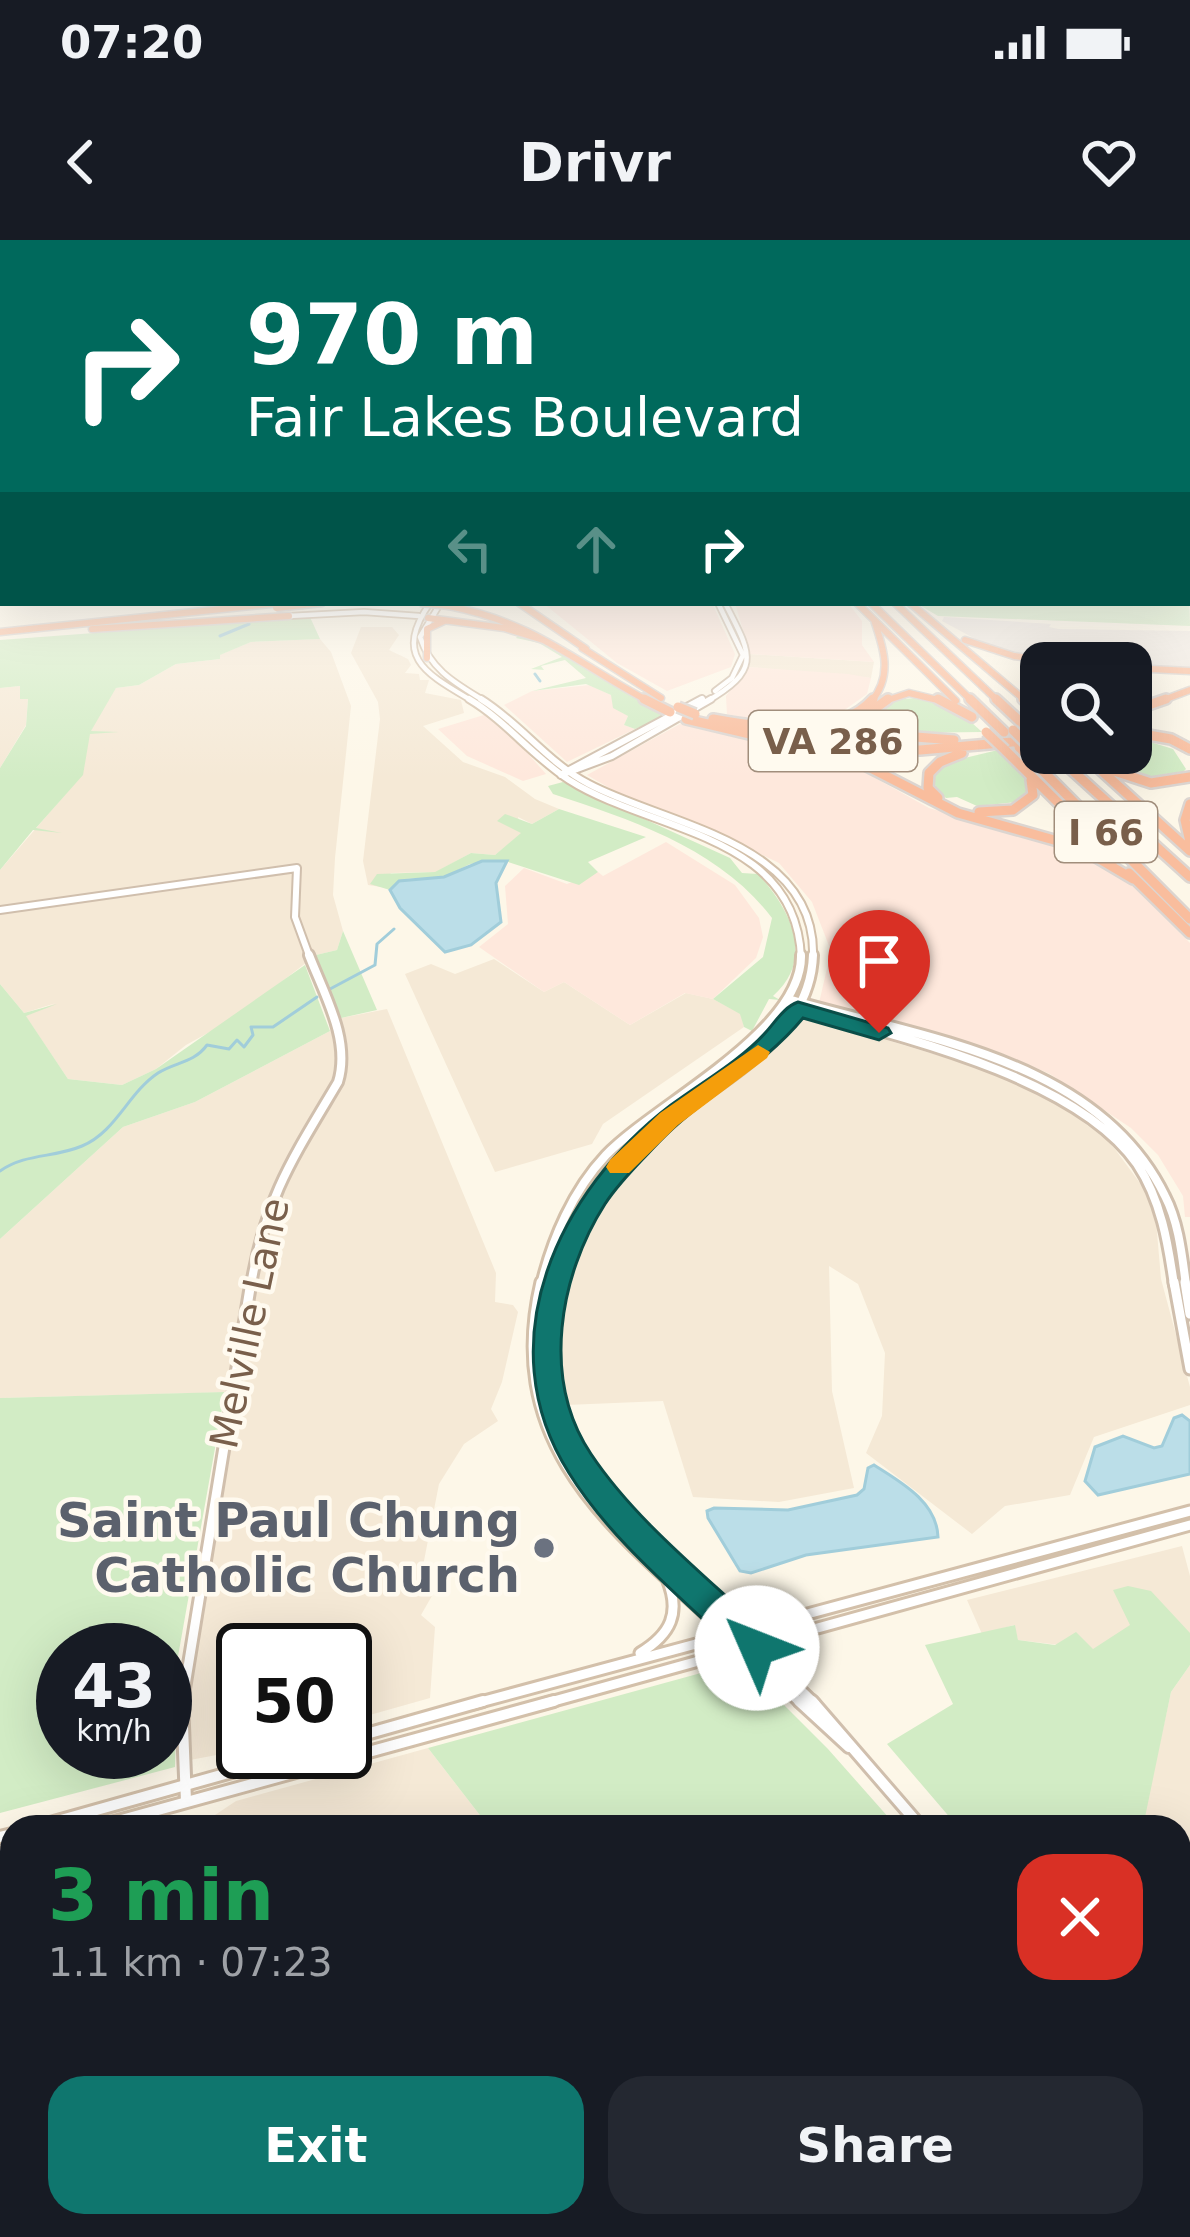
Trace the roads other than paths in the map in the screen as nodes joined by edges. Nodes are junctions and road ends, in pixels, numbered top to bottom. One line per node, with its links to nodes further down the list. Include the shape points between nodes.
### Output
1 (204, 606): 21 (highway)
2 (262, 606): 21 (highway)
3 (265, 606): 23 (highway)
4 (284, 606): 18 (main road)
5 (428, 606): 19 (main road)
6 (443, 606): 19 (main road)
7 (449, 606): 31 (highway, VA 286, via 542,632)
8 (471, 606): 26 (highway, VA 286, via 538,624)
9 (523, 606): 26 (highway)
10 (723, 606): 50 (main road, via 750,653 738,681 622,751)
11 (860, 606): 20 (highway)
12 (874, 606): 40 (highway, I 66)
13 (883, 606): 40 (highway)
14 (905, 606): 37 (highway)
15 (908, 606): 17 (highway)
16 (358, 613): 18 (main road); 19 (main road); 25 (main road, via 409,620)
17 (924, 614): 27 (highway, via 989,650); 33 (highway)
18 (292, 615): 23 (highway)
19 (423, 617): 22 (highway); 25 (main road); 28 (main road)
20 (874, 620): 38 (highway); 39 (highway, via 886,674 856,712 791,728)
21 (98, 622): 24 (highway)
22 (476, 623): 28 (highway, via 431,625); 31 (highway, via 550,643)
23 (55, 630): 24 (highway)
24 (0, 634)
25 (410, 644): 50 (main road, via 428,674)
26 (591, 653): 35 (highway, VA 286)
27 (1020, 655)
28 (427, 658): 50 (main road, via 525,729)
29 (1152, 669): 30 (highway)
30 (1190, 671)
31 (613, 678): 35 (highway, VA 286)
32 (1190, 694): 34 (highway)
33 (1020, 696)
34 (1152, 708)
35 (674, 710): 36 (highway, VA 286, bridge)
36 (690, 716): 39 (highway, VA 286); 45 (highway, VA 286)
37 (1020, 716)
38 (972, 717): 44 (highway, via 919,694 888,698 872,712 881,727 903,736); 47 (highway, bridge)
39 (713, 719): 44 (highway, VA 286, via 830,741)
40 (1008, 731): 46 (highway, I 66, bridge)
41 (1020, 735): 44 (highway, VA 286)
42 (1020, 736): 45 (highway, VA 286, via 920,750)
43 (1152, 736): 48 (highway)
44 (974, 740)
45 (779, 742): 63 (highway, via 859,762 958,813 1064,841)
46 (1020, 743)
47 (1000, 748): 49 (highway); 51 (highway, via 937,764 927,776 930,791 964,810 1009,811 1033,795)
48 (1190, 749)
49 (1020, 766)
50 (566, 772): 68 (main road, via 613,803 720,846 766,877 789,904 802,940); 69 (main road, via 728,842 774,872 813,934 813,973)
51 (1027, 774)
52 (1029, 774): 63 (highway)
53 (1050, 774): 66 (highway, I 66)
54 (1052, 774): 64 (highway)
55 (1077, 774): 62 (highway)
56 (1085, 774): 62 (highway, I 66)
57 (1106, 774): 61 (highway)
58 (1121, 774): 59 (highway, via 1142,782)
59 (1190, 777)
60 (1190, 804): 61 (highway)
61 (1190, 846)
62 (1190, 873)
63 (1133, 878): 67 (highway)
64 (1190, 908)
65 (0, 910): 80 (main road, Melville Lane, via 297,868 295,917 340,1038 344,1067 261,1226 188,1646)
66 (1190, 919)
67 (1190, 933)
68 (786, 1002): 69 (main road); 74 (main road, via 603,1159 556,1232 535,1309 534,1384 557,1453 590,1502)
69 (800, 1006): 70 (main road, via 1024,1069 1091,1106 1140,1151 1160,1184); 71 (main road, via 1023,1077 1100,1125 1134,1160 1158,1208); 75 (main road, via 770,1042 654,1132 598,1192 562,1263 546,1325 548,1382 580,1463)
70 (1190, 1314)
71 (1190, 1369)
72 (1190, 1511): 75 (main road)
73 (1190, 1525): 76 (main road)
74 (663, 1573): 75 (main road); 77 (main road, via 677,1604 674,1624)
75 (734, 1633): 76 (main road); 77 (main road)
76 (751, 1649): 81 (main road); 84 (main road)
77 (626, 1660): 78 (main road)
78 (372, 1732)
79 (216, 1776): 80 (main road)
80 (185, 1785): 81 (main road, Melville Lane); 82 (main road)
81 (186, 1802): 83 (main road)
82 (79, 1815)
83 (139, 1815)
84 (911, 1815)

